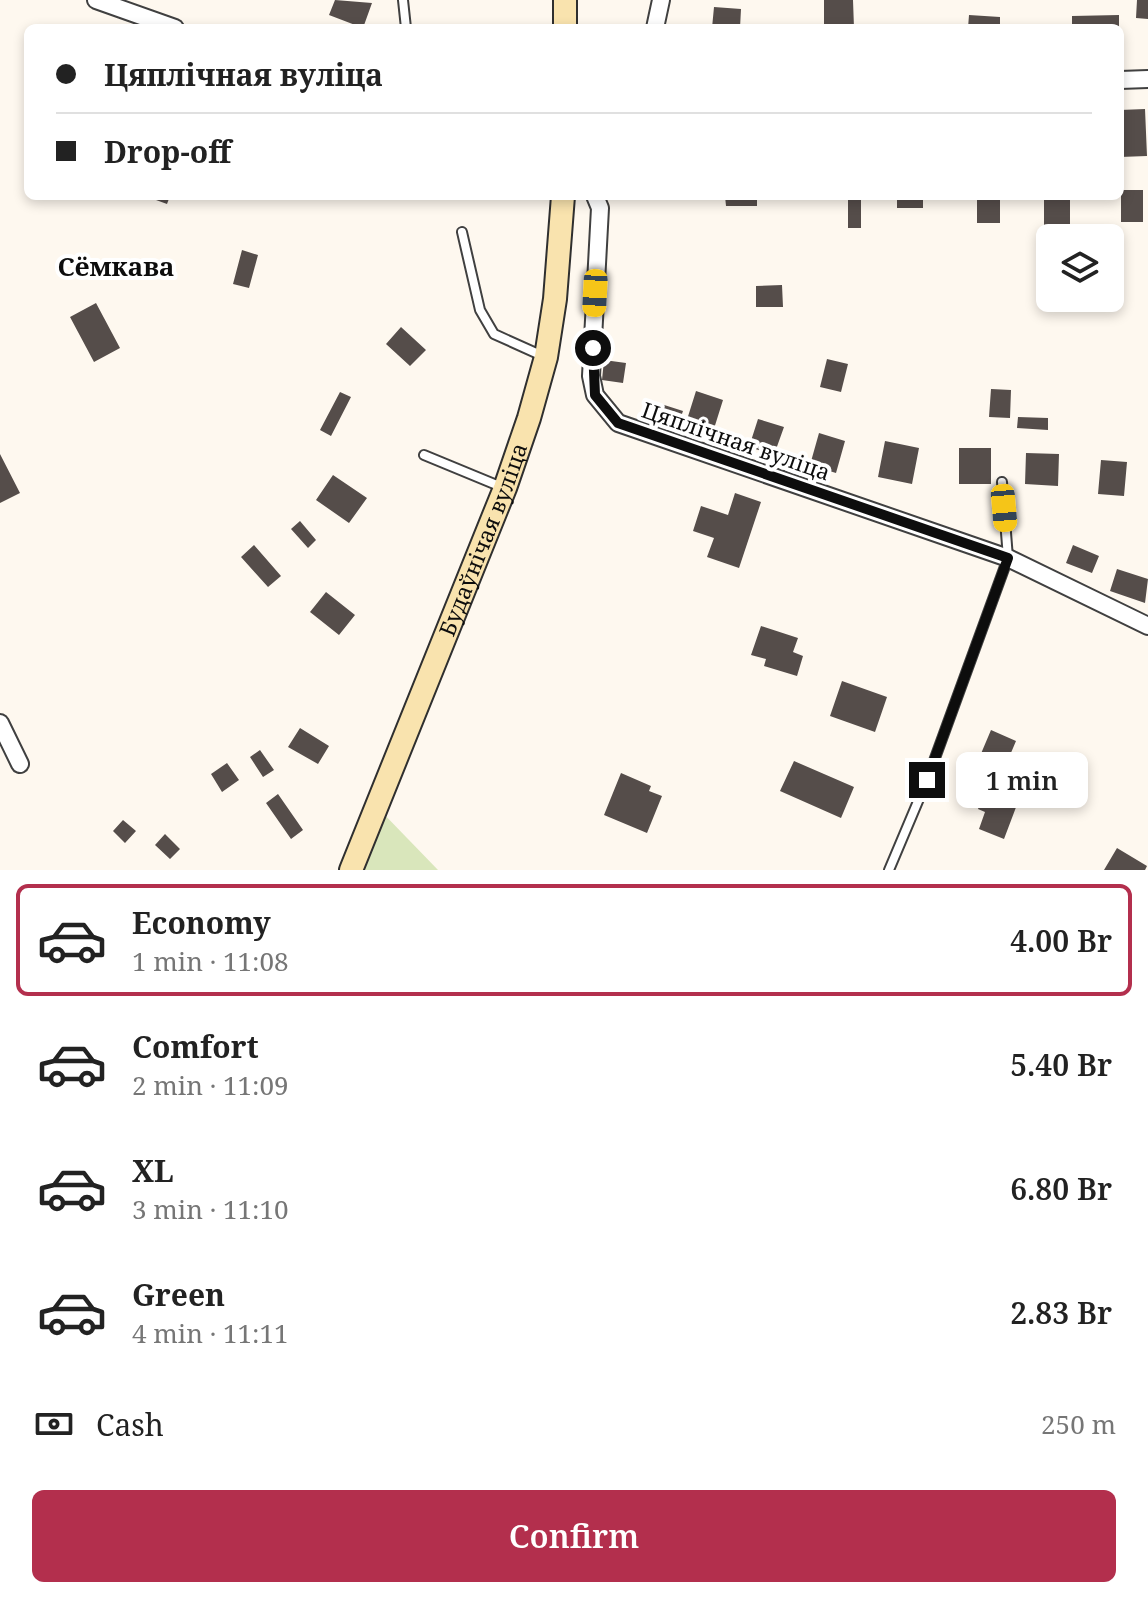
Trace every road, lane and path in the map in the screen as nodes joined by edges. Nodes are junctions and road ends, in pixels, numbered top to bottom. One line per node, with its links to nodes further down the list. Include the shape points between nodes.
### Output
1 (96, 0): 5 (street)
2 (403, 0): 6 (lane)
3 (565, 0): 7 (main road)
4 (661, 0): 8 (street)
5 (164, 24)
6 (406, 24)
7 (565, 24)
8 (656, 24)
9 (1148, 79): 10 (street)
10 (1124, 80)
11 (563, 200): 14 (main road, Будаўнічая вуліца)
12 (597, 200): 18 (street, Цяплічная вуліца, via 591,376 595,395 618,423)
13 (462, 232): 14 (lane, via 480,310 494,334)
14 (546, 357): 17 (main road, Будаўнічая вуліца)
15 (424, 455): 17 (lane)
16 (1002, 482): 18 (lane)
17 (505, 488): 22 (main road, Будаўнічая вуліца)
18 (1008, 558): 19 (street, Цяплічная вуліца); 23 (lane)
19 (1148, 626)
20 (0, 723): 21 (street)
21 (20, 764)
22 (351, 870)
23 (889, 870)

